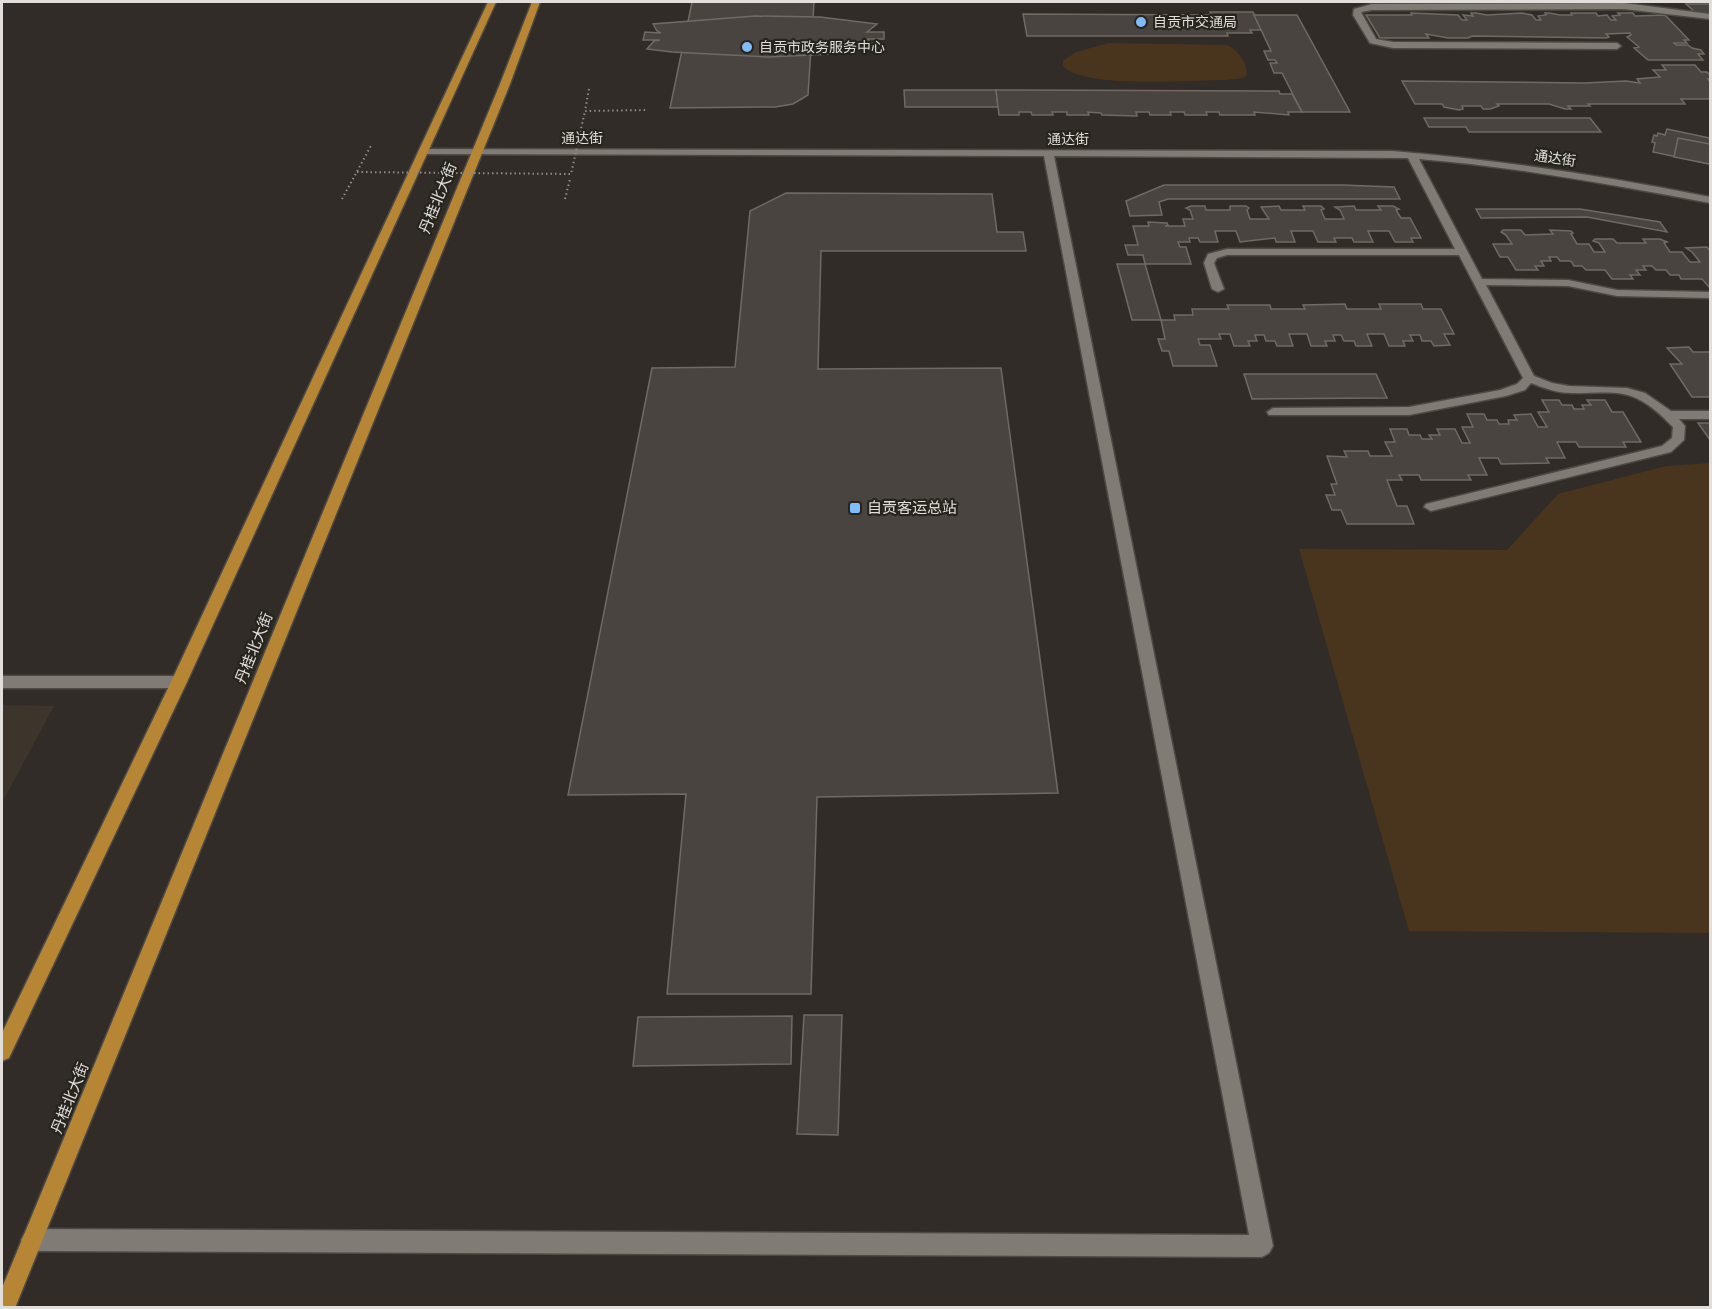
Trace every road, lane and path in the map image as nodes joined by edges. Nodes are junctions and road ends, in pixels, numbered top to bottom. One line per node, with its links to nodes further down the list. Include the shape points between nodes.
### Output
1 (492, 2): 9 (main road)
2 (536, 2): 10 (main road, 丹桂北大街)
3 (1710, 17): 4 (street, via 1624,6 1383,7 1357,11 1373,40 1393,45)
4 (1617, 46)
5 (589, 89): 7 (path)
6 (647, 110): 7 (path)
7 (585, 111): 14 (path, bridge)
8 (372, 144): 13 (path)
9 (423, 152): 10 (street, 通达街); 28 (main road)
10 (477, 152): 11 (street, 通达街); 30 (main road, 丹桂北大街)
11 (1048, 152): 12 (street, 通达街); 30 (street, via 1262,1246)
12 (1412, 156): 17 (street, 通达街, via 1566,173); 18 (street)
13 (357, 172): 14 (path, bridge); 15 (path)
14 (571, 174): 16 (path)
15 (342, 199)
16 (565, 199)
17 (1710, 200)
18 (1463, 252): 19 (street); 20 (street, via 1227,252 1212,256 1209,263)
19 (1479, 282): 21 (street, via 1568,283 1617,293); 22 (street)
20 (1218, 289)
21 (1710, 295)
22 (1529, 378): 23 (street, via 1521,387 1502,393 1409,411); 24 (street, via 1543,386 1627,390 1650,398)
23 (1273, 412)
24 (1670, 415): 25 (street); 26 (street, via 1678,426 1678,440 1666,449)
25 (1710, 415)
26 (1431, 507)
27 (2, 682): 28 (street)
28 (179, 682): 29 (main road)
29 (2, 1052)
30 (32, 1240): 31 (main road, 丹桂北大街)
31 (4, 1308)

